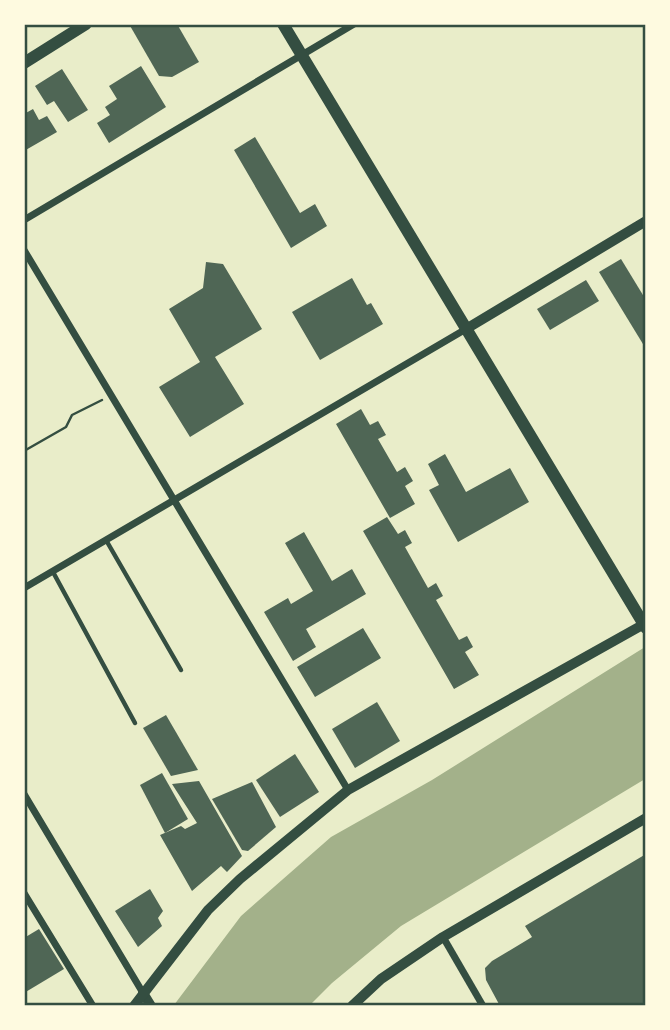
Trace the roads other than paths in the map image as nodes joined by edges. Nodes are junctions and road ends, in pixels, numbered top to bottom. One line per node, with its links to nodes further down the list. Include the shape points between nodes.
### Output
1 (86, 24): 5 (main road)
2 (283, 24): 4 (main road)
3 (354, 24): 4 (street)
4 (301, 56): 6 (street); 9 (main road)
5 (24, 63)
6 (24, 220)
7 (646, 221): 9 (street)
8 (24, 250): 10 (street)
9 (466, 329): 10 (street); 14 (main road)
10 (174, 499): 11 (street); 17 (street)
11 (106, 540): 12 (street); 15 (lane)
12 (53, 572): 13 (street); 16 (lane)
13 (24, 588)
14 (645, 625): 17 (street)
15 (181, 670)
16 (135, 723)
17 (348, 790): 22 (street, via 208,910)
18 (24, 794): 22 (street)
19 (646, 818): 21 (street)
20 (24, 893): 24 (street)
21 (443, 937): 26 (street, via 381,979); 27 (street)
22 (143, 993): 23 (street); 25 (street)
23 (151, 1005)
24 (93, 1006)
25 (134, 1006)
26 (352, 1006)
27 (483, 1006)

